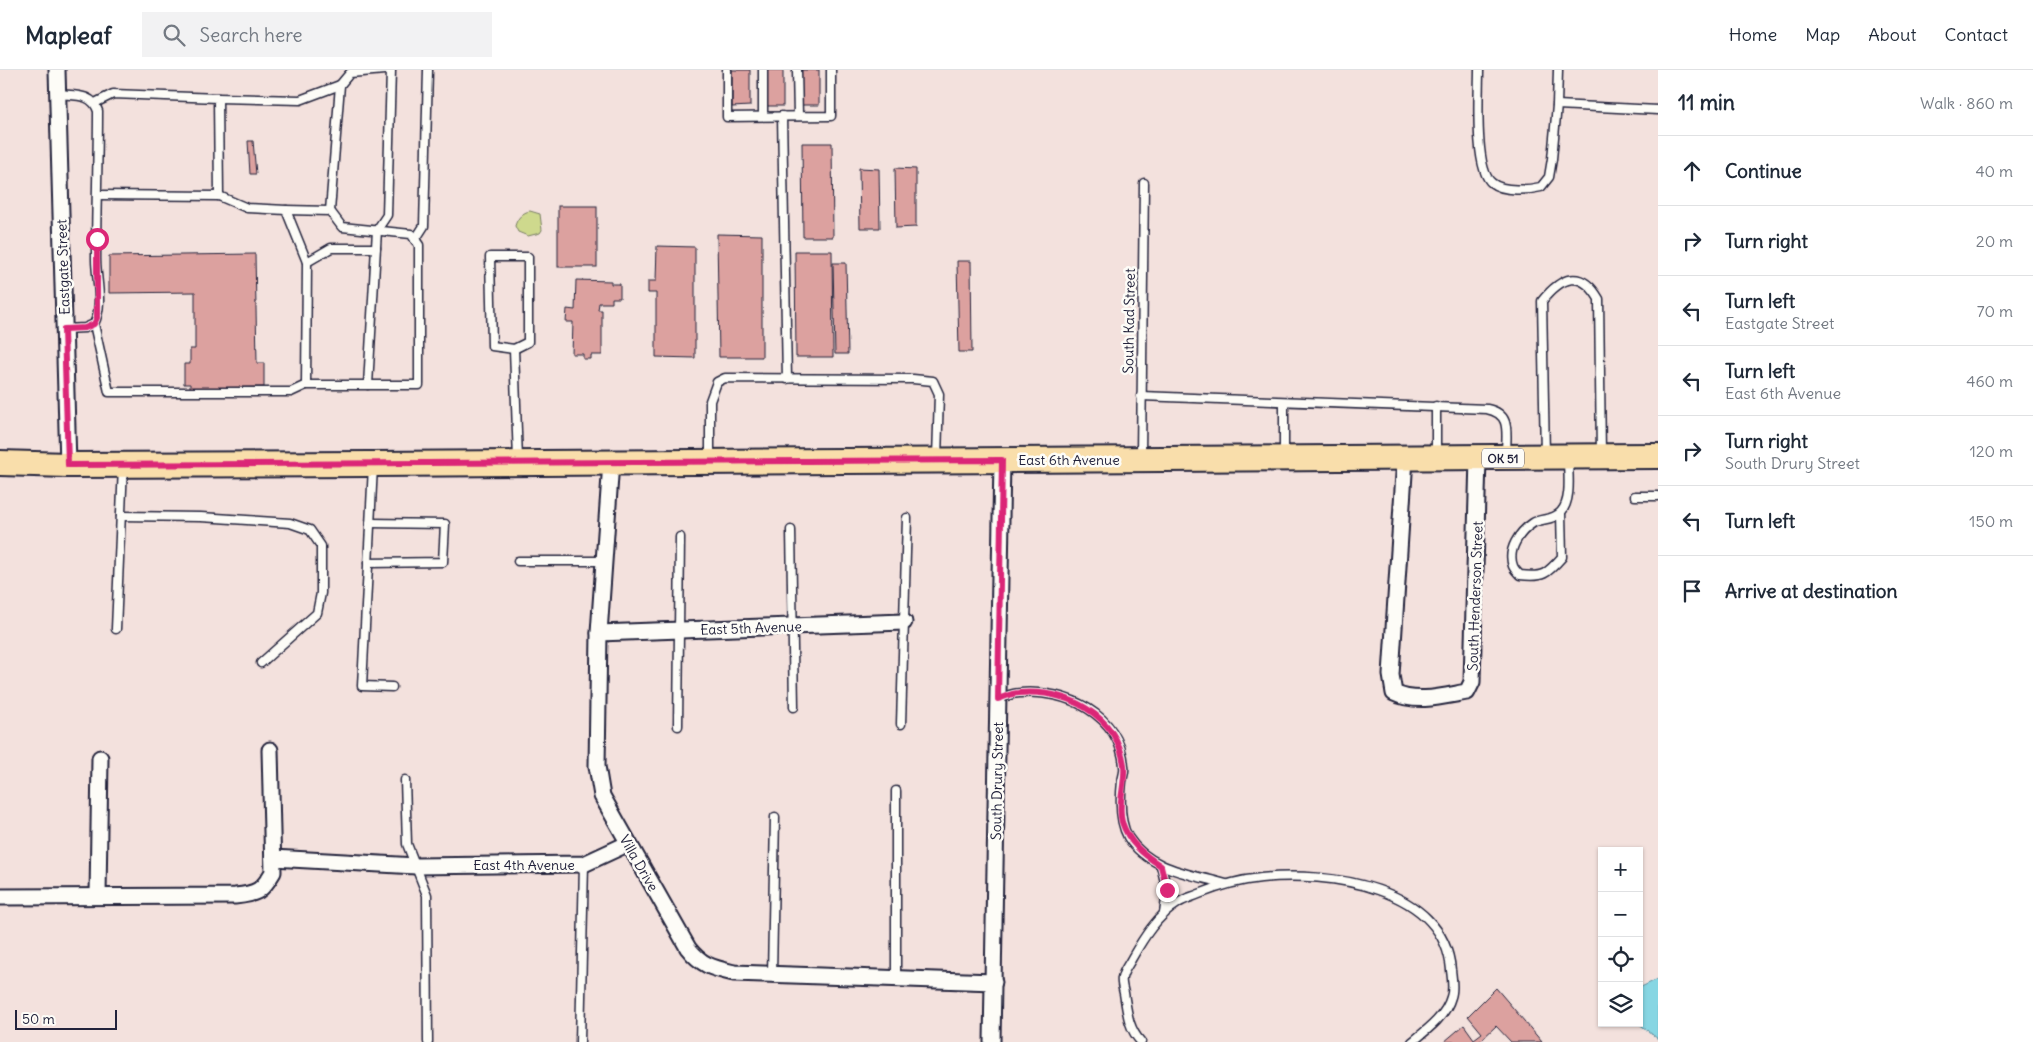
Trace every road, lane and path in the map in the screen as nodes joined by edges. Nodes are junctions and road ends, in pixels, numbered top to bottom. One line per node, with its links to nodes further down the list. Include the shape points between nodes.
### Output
1 (57, 70): 12 (street, Eastgate Street)
2 (385, 70): 11 (lane, via 350,73)
3 (391, 70): 25 (lane, via 387,215)
4 (428, 70): 26 (lane, via 424,226)
5 (727, 70): 17 (lane, via 727,117)
6 (763, 70): 17 (lane)
7 (797, 70): 19 (lane)
8 (831, 70): 19 (lane, via 831,116)
9 (1478, 70): 15 (lane, via 1479,149 1491,183 1526,190 1541,187 1549,177)
10 (1558, 70): 15 (lane)
11 (340, 85): 13 (lane, via 300,100); 24 (lane)
12 (58, 94): 14 (lane, via 85,97); 30 (street, Eastgate Street)
13 (218, 98): 14 (lane, via 113,94); 22 (lane)
14 (95, 103): 21 (lane, via 98,111)
15 (1557, 105): 16 (lane)
16 (1658, 110)
17 (763, 116): 18 (lane)
18 (782, 116): 19 (lane); 32 (lane)
19 (798, 116)
20 (1144, 183): 35 (lane, South Kad Street)
21 (98, 195): 22 (lane); 29 (lane, via 96,259 99,294)
22 (219, 196): 23 (lane, via 247,208)
23 (286, 210): 24 (lane); 28 (lane)
24 (330, 211): 25 (lane, via 342,227)
25 (377, 230): 26 (lane, via 412,234); 27 (lane)
26 (415, 240): 34 (lane, via 419,245 419,385)
27 (376, 248): 28 (lane, via 331,248); 34 (lane)
28 (307, 262): 33 (lane)
29 (94, 324): 30 (lane); 33 (lane, via 109,392 291,392)
30 (64, 329): 56 (street, Eastgate Street)
31 (514, 349): 31 (lane, via 528,342 528,257 490,257 492,346); 51 (lane)
32 (787, 378): 48 (lane, via 933,381 939,394); 50 (lane, via 725,378 717,382 710,401)
33 (306, 385): 34 (lane)
34 (368, 385)
35 (1140, 396): 36 (lane); 47 (lane, South Kad Street)
36 (1284, 402): 37 (lane); 42 (lane)
37 (1436, 406): 44 (lane); 46 (lane, via 1497,411 1506,424)
38 (1601, 456): 39 (main road, East 6th Avenue / OK 51); 40 (lane, via 1599,299 1591,286 1578,279 1564,280 1542,301); 41 (main road, East 6th Avenue / OK 51)
39 (1658, 456)
40 (1545, 457): 41 (main road, East 6th Avenue / OK 51); 46 (main road, East 6th Avenue / OK 51)
41 (1568, 457): 59 (lane, via 1566,502)
42 (1284, 458): 43 (main road, East 6th Avenue / OK 51); 47 (main road, East 6th Avenue / OK 51)
43 (1405, 458): 44 (main road, East 6th Avenue / OK 51); 45 (street, South Henderson Street, via 1391,675 1394,693 1402,697 1431,698 1467,692 1472,682)
44 (1436, 458): 45 (main road, East 6th Avenue / OK 51)
45 (1478, 458): 46 (main road, East 6th Avenue / OK 51)
46 (1506, 458)
47 (1141, 459): 49 (main road, East 6th Avenue / OK 51)
48 (937, 460): 49 (main road, East 6th Avenue / OK 51); 50 (main road, East 6th Avenue / OK 51)
49 (1002, 460): 75 (street, South Drury Street)
50 (710, 461): 52 (main road, East 6th Avenue / OK 51)
51 (518, 462): 52 (main road, East 6th Avenue / OK 51); 55 (main road, East 6th Avenue / OK 51)
52 (611, 462): 66 (street, Villa Drive)
53 (0, 463): 56 (main road, East 6th Avenue / OK 51)
54 (123, 464): 55 (main road, East 6th Avenue / OK 51); 56 (main road, East 6th Avenue / OK 51); 60 (lane)
55 (373, 464): 62 (lane)
56 (68, 465)
57 (1635, 496): 58 (lane)
58 (1658, 496)
59 (1561, 512): 59 (lane, via 1550,520 1534,522 1518,537 1512,552 1513,567 1520,575 1532,577 1548,573 1562,557)
60 (121, 516): 70 (lane); 73 (lane, via 290,523 310,530 320,546 321,593 317,613)
61 (907, 518): 68 (lane)
62 (370, 523): 67 (lane); 67 (lane, via 445,524 443,562)
63 (791, 530): 69 (lane)
64 (680, 537): 71 (lane)
65 (518, 561): 66 (lane)
66 (604, 561): 72 (street, Villa Drive)
67 (368, 562): 74 (lane, via 362,686)
68 (904, 622): 69 (street, East 5th Avenue); 77 (lane)
69 (792, 626): 71 (street, East 5th Avenue); 76 (lane)
70 (116, 629)
71 (679, 630): 72 (street, East 5th Avenue); 78 (lane)
72 (599, 633): 84 (street, Villa Drive, via 597,766 602,796)
73 (261, 663)
74 (392, 687)
75 (998, 699): 88 (lane, via 1019,692 1044,694 1072,699 1094,712 1112,732 1120,748 1124,766 1122,819 1128,836 1142,854); 95 (street, South Drury Street)
76 (794, 707)
77 (900, 724)
78 (678, 726)
79 (270, 750): 85 (street)
80 (100, 758): 91 (street)
81 (405, 780): 87 (lane, via 407,844)
82 (896, 791): 94 (lane)
83 (775, 817): 93 (lane)
84 (627, 844): 86 (street, East 4th Avenue); 93 (street, Villa Drive, via 697,960 711,968 734,973)
85 (273, 858): 87 (street, East 4th Avenue); 91 (street, via 273,872 265,886 252,895)
86 (584, 864): 87 (street, East 4th Avenue); 97 (lane)
87 (416, 866): 96 (lane, via 427,895)
88 (1161, 866): 89 (lane); 92 (lane, via 1167,890)
89 (1226, 884): 92 (lane, via 1179,902); 100 (lane, via 1301,876 1337,879 1373,888 1414,908 1436,928 1450,955 1452,983 1451,997 1436,1022)
90 (0, 896): 91 (street)
91 (98, 896)
92 (1164, 914): 99 (lane, via 1143,938 1122,978 1128,1019)
93 (772, 975): 94 (street, Villa Drive)
94 (896, 979): 95 (street, Villa Drive)
95 (994, 982): 98 (street, South Drury Street)
96 (428, 1042)
97 (580, 1042)
98 (992, 1042)
99 (1141, 1042)
100 (1412, 1042)

